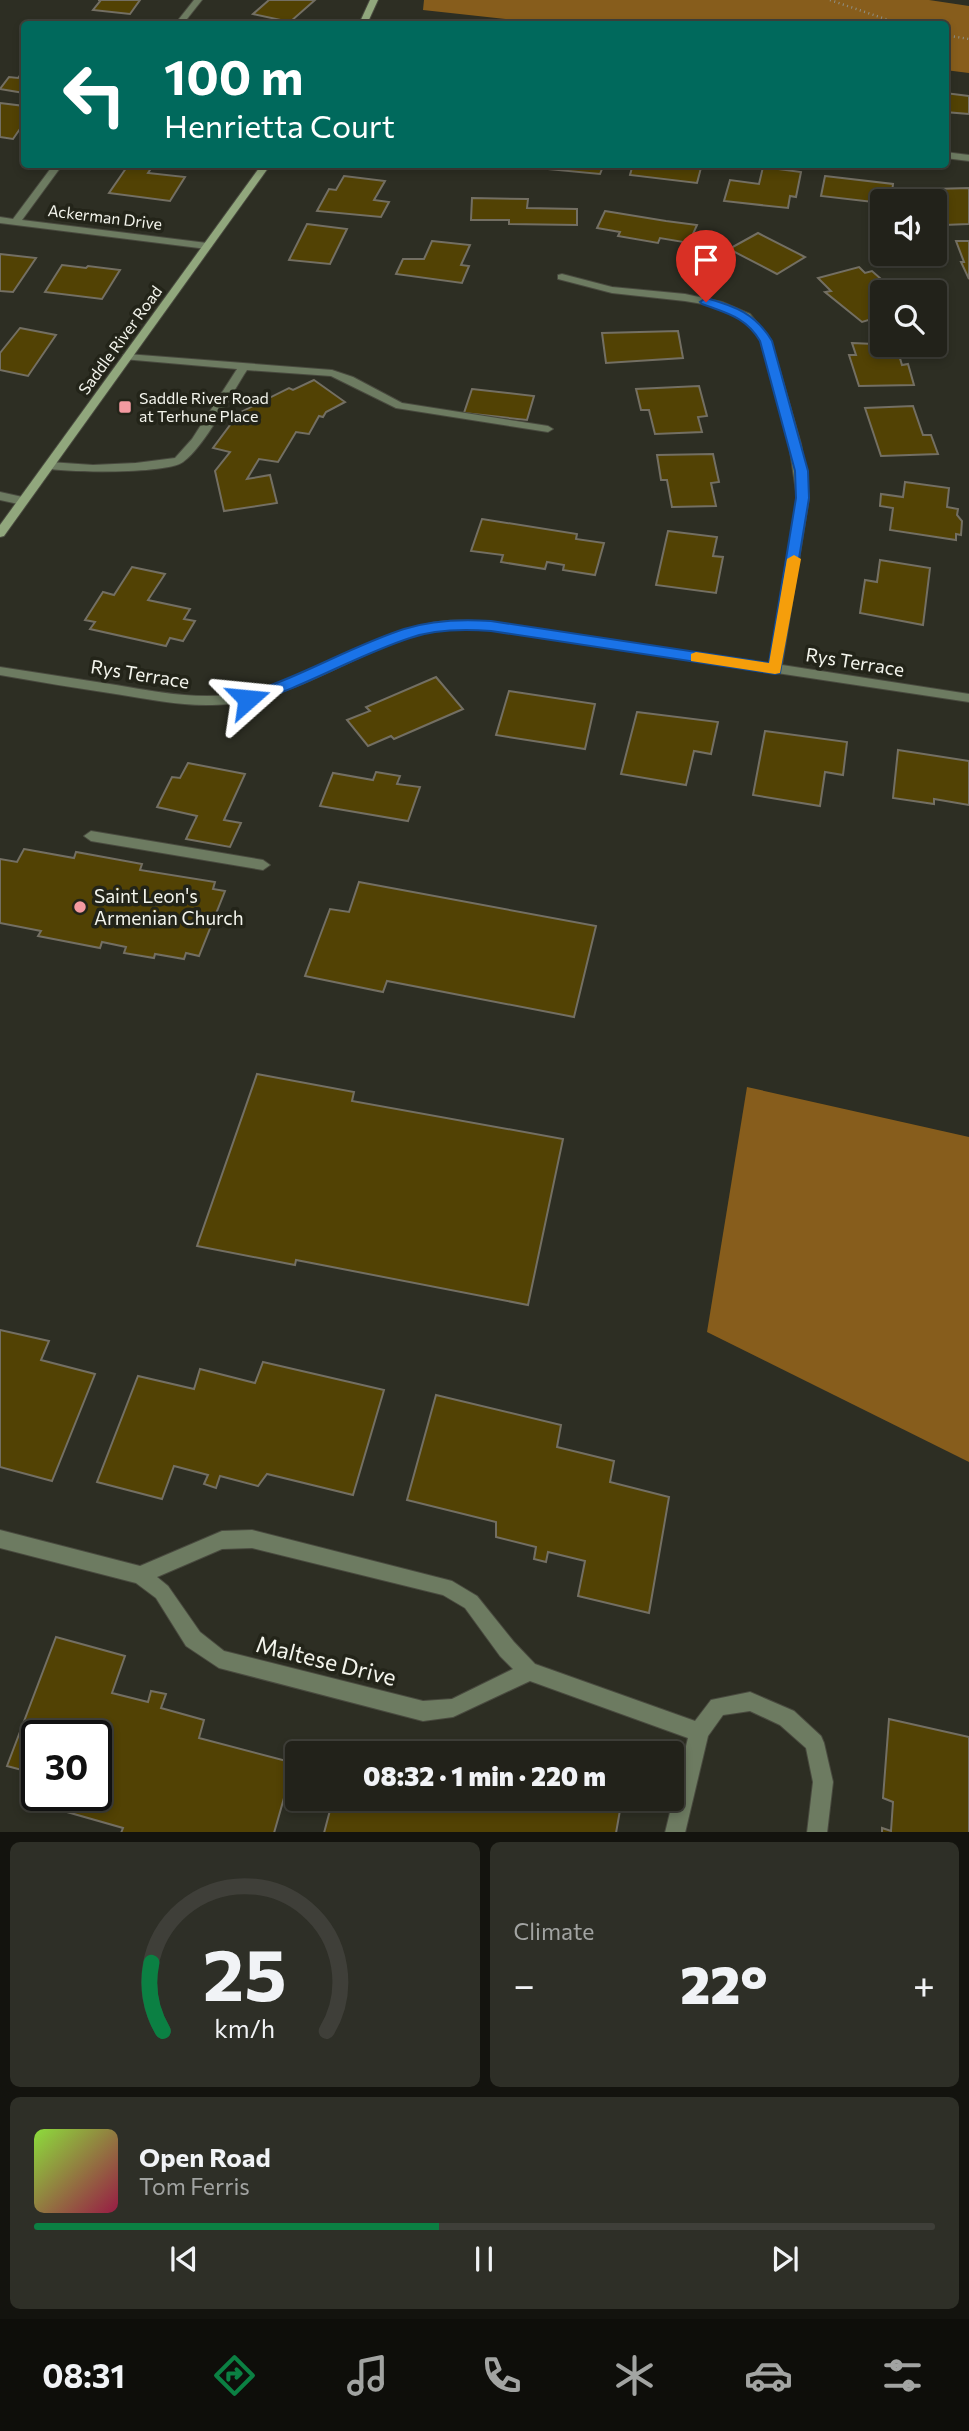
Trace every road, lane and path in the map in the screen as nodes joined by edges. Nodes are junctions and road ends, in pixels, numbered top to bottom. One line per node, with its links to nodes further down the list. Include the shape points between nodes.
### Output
1 (198, 0): 4 (street)
2 (374, 0): 5 (main road)
3 (830, 0): 6 (path)
4 (181, 21)
5 (364, 21)
6 (891, 21)
7 (949, 36): 8 (path)
8 (969, 39)
9 (949, 156): 10 (street)
10 (969, 158)
11 (56, 168): 14 (street)
12 (264, 168): 15 (main road, Saddle River Road)
13 (0, 220): 14 (street, Ackerman Drive)
14 (16, 222): 15 (street, Ackerman Drive)
15 (207, 246): 17 (main road, Saddle River Road)
16 (562, 277): 24 (street, via 728,307 751,321 766,341 795,444 803,498)
17 (127, 357): 18 (street); 20 (main road, Saddle River Road)
18 (243, 368): 19 (street, via 332,373 400,406); 20 (street, via 178,461 104,469)
19 (548, 429)
20 (49, 466): 22 (main road, Saddle River Road)
21 (0, 496): 22 (street)
22 (23, 501): 23 (main road, Saddle River Road)
23 (0, 533)
24 (775, 669): 25 (street, Rys Terrace, via 460,624 408,633 276,690 216,704); 26 (street, Rys Terrace)
25 (0, 671)
26 (969, 698)
27 (91, 835): 28 (street)
28 (263, 865)
29 (0, 1539): 30 (street, Maltese Drive)
30 (140, 1575): 31 (street, via 222,1539 252,1539 446,1587 471,1602); 31 (street, Maltese Drive, via 162,1592 193,1639 219,1659 423,1711 453,1708)
31 (529, 1671): 32 (street)
32 (699, 1732): 33 (street); 34 (street, via 718,1707 750,1701 788,1718 814,1743 823,1782)
33 (675, 1832)
34 (817, 1832)

